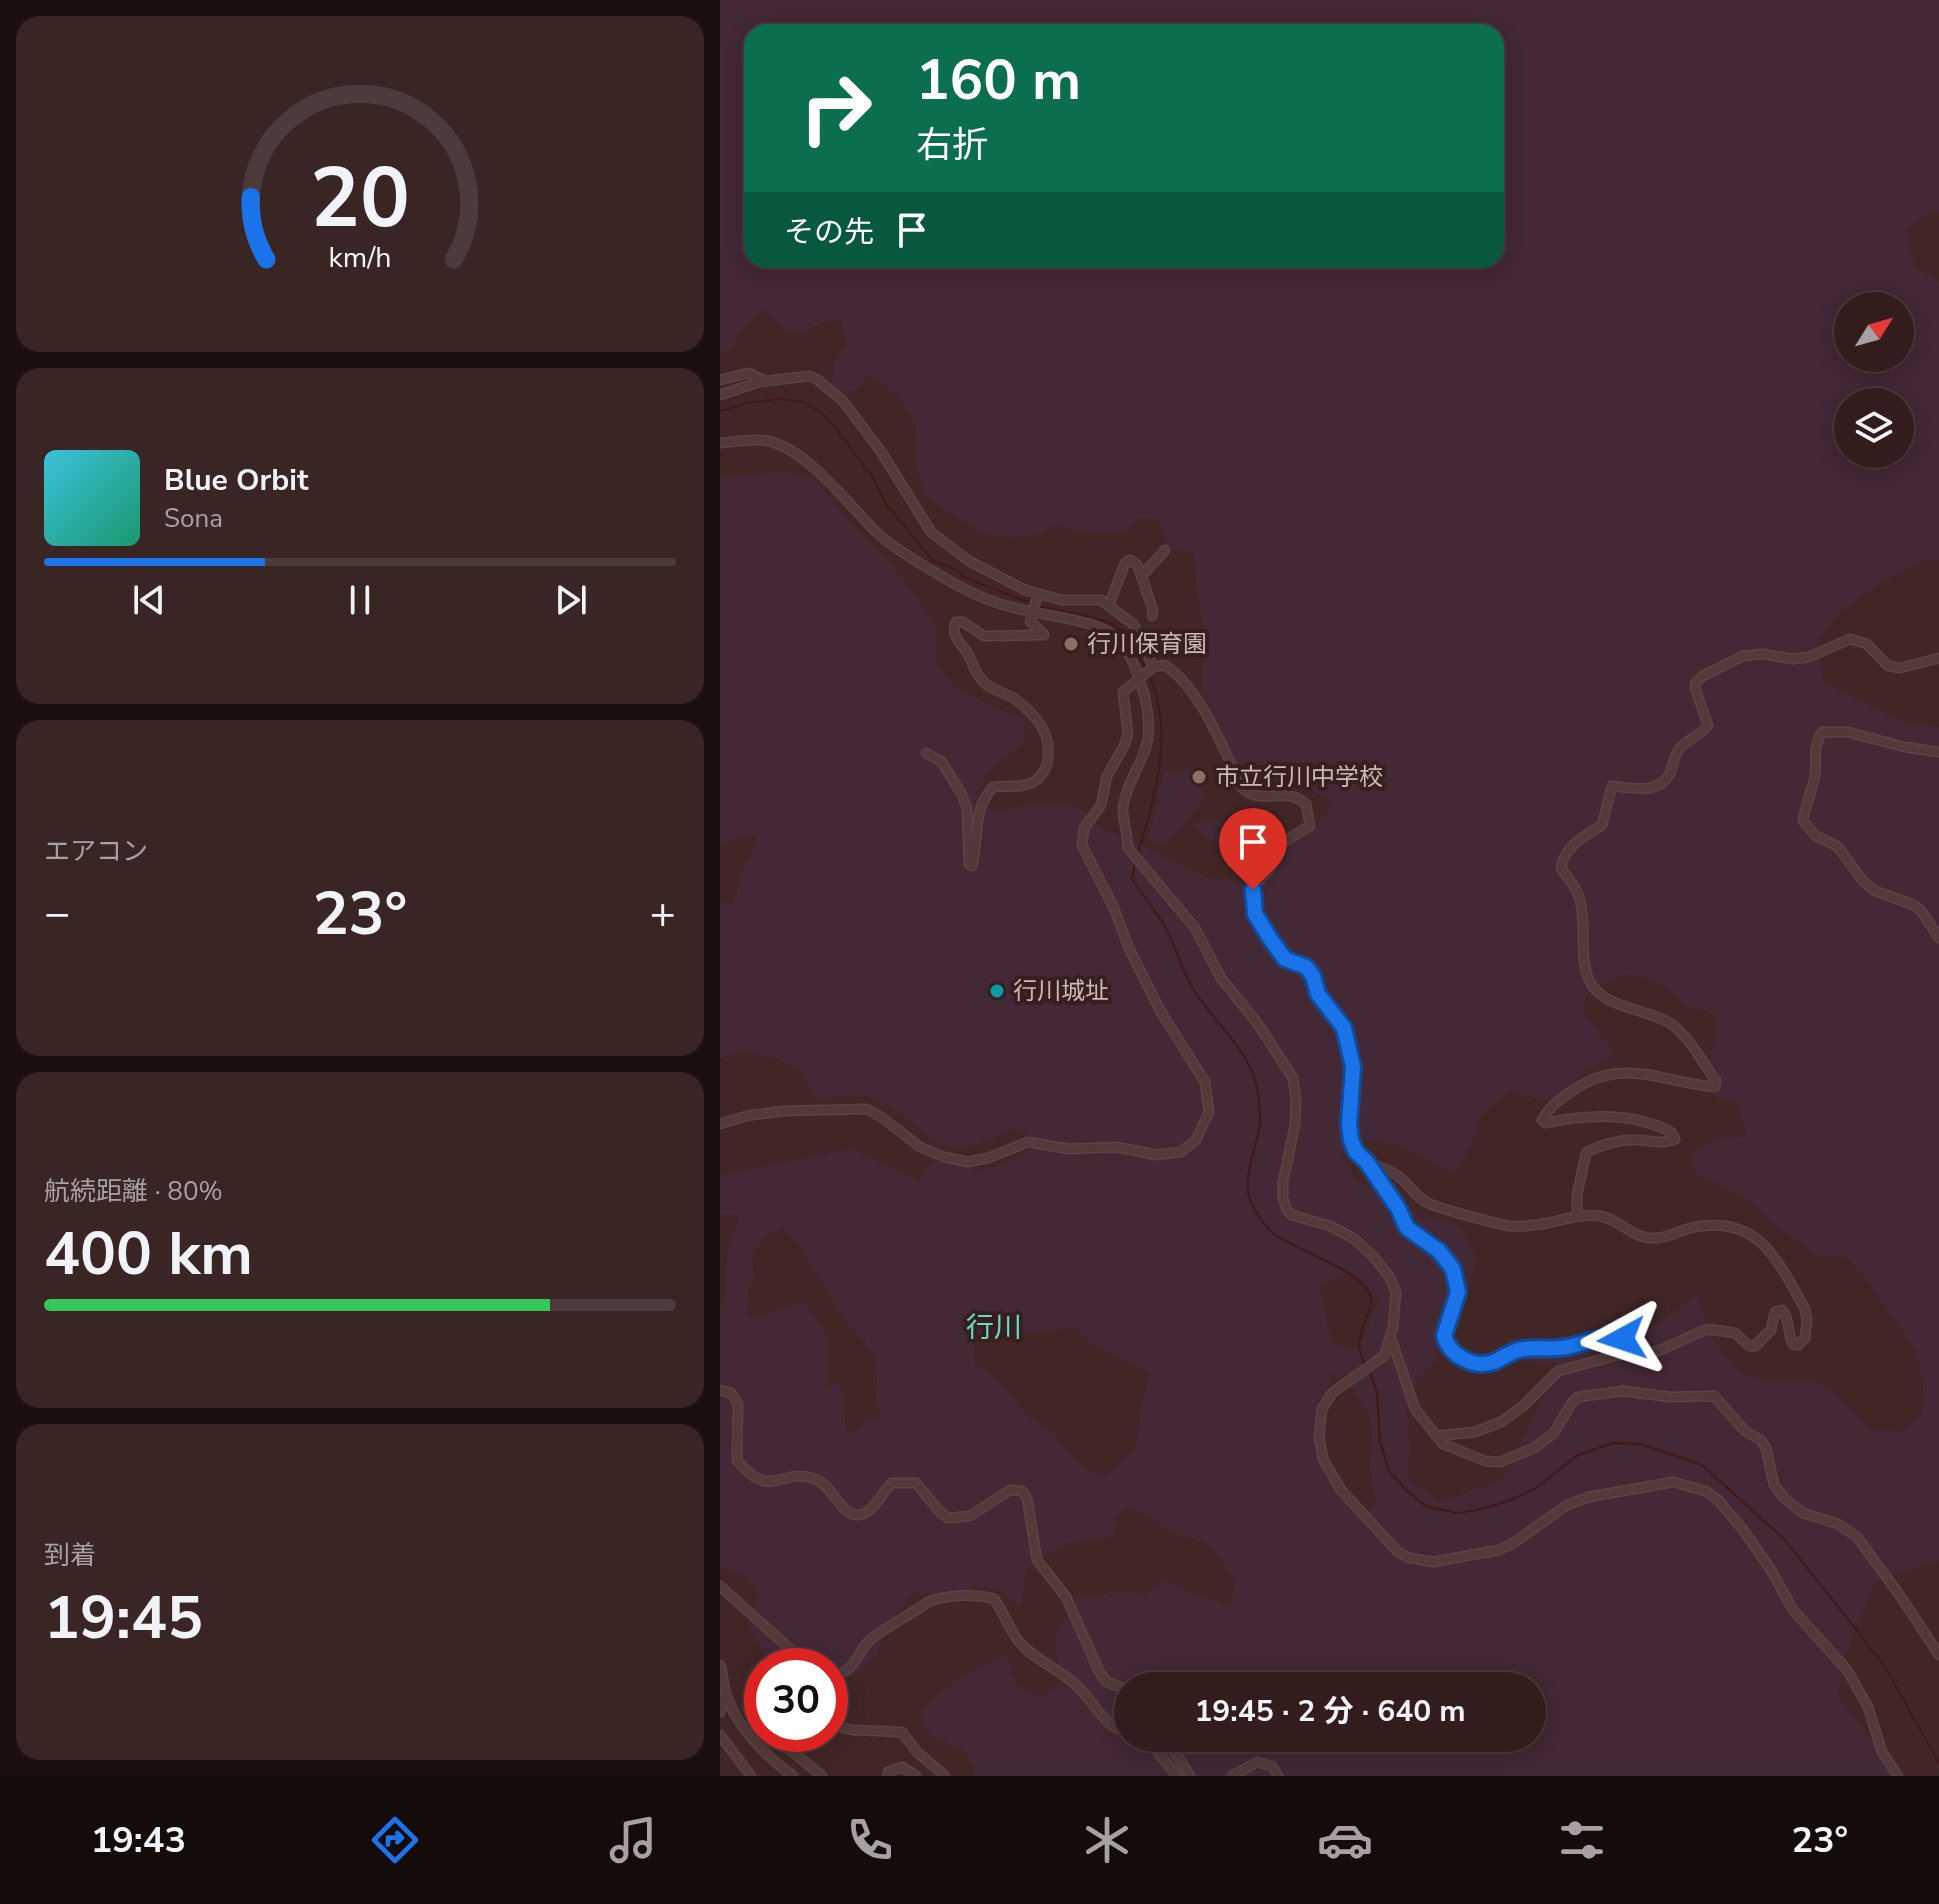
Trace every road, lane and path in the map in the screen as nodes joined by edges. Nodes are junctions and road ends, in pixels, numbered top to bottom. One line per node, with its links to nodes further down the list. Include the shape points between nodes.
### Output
1 (720, 380): 2 (street, via 749,373)
2 (765, 381): 3 (street); 7 (street, via 809,376 818,380 861,425 931,532 969,561)
3 (720, 395)
4 (720, 443): 9 (street, via 760,439 788,449 840,492 876,533 927,567 980,598)
5 (1165, 550): 6 (street)
6 (1141, 577): 8 (street, via 1138,566 1130,560 1125,563); 10 (street)
7 (1038, 594): 8 (street, via 1061,600 1095,598); 9 (street)
8 (1109, 605): 12 (street, via 1134,625)
9 (1033, 612): 13 (street, via 1094,625 1114,635); 15 (street, via 1031,624 1044,635 984,636 963,622 954,627 975,673 1040,723 1048,746 1048,766 1036,780 993,787 985,795 978,810 972,866 961,793 941,761)
10 (1152, 616)
11 (1939, 658): 19 (street, via 1888,666 1867,644 1850,639 1809,657 1743,656 1703,676 1695,688 1708,725 1680,748 1669,777 1642,790 1612,786 1602,825 1571,846 1562,859 1561,868 1578,893 1589,980 1610,999 1669,1023 1716,1081 1715,1087 1652,1074 1612,1073 1576,1087 1555,1104 1543,1116 1546,1123 1569,1118 1639,1119 1671,1132 1675,1139 1632,1140 1586,1153)
12 (1153, 667): 13 (street); 18 (street, via 1164,665 1174,671 1198,703 1249,795 1293,796 1306,804 1310,826 1275,847 1271,867 1253,890 1253,904 1271,940 1285,959 1306,967 1318,994 1344,1028 1353,1067 1351,1140)
13 (1141, 680): 17 (street, via 1123,692 1128,734 1107,776 1101,805 1084,828 1082,845 1161,1012 1205,1082 1209,1112 1196,1140 1181,1152 1156,1155 1117,1147 1068,1149 1028,1142 968,1162 920,1147 867,1109 783,1111); 20 (street, via 1148,730 1122,809 1128,848 1195,928 1221,978 1288,1067 1296,1100 1283,1182 1287,1210 1353,1238 1389,1276 1396,1292)
14 (1939, 752): 16 (street, via 1848,732 1822,732 1803,821 1816,836 1837,846 1875,891 1914,905)
15 (926, 753)
16 (1939, 938)
17 (720, 1124)
18 (1366, 1161): 19 (street, via 1394,1173 1436,1208 1509,1226); 21 (street, via 1407,1228 1439,1251 1453,1269 1458,1292 1444,1336 1452,1351 1482,1364 1520,1348 1567,1347 1611,1336)
19 (1577, 1214): 21 (street, via 1616,1220 1646,1238 1712,1224 1739,1227 1769,1251 1807,1320 1805,1338 1798,1345 1793,1344 1782,1310 1775,1312 1771,1330 1755,1346 1735,1333 1707,1329)
20 (1390, 1338): 23 (street, via 1415,1409); 38 (street, via 1384,1356 1332,1393 1322,1409 1319,1437 1323,1459 1341,1490 1386,1541 1409,1558 1443,1561 1499,1550 1567,1505 1589,1497 1673,1482 1706,1491 1771,1570 1793,1610 1858,1687)
21 (1648, 1353): 23 (street, via 1558,1371 1501,1422 1475,1432)
22 (720, 1390): 29 (street, via 731,1393 738,1404 737,1460 750,1476 758,1481 812,1478 824,1483 855,1516 872,1508 892,1483 916,1483 948,1518 970,1516 1010,1490 1022,1491 1037,1560 1066,1597 1100,1673)
23 (1436, 1436): 26 (street, via 1462,1454 1500,1462 1554,1433 1578,1397 1623,1391 1714,1396 1745,1431 1761,1440 1774,1485 1786,1500 1857,1537)
24 (720, 1586): 25 (street)
25 (789, 1648)
26 (1939, 1655)
27 (720, 1665): 30 (street)
28 (848, 1670): 32 (street, via 872,1639 928,1602 983,1595 994,1599 1022,1646 1072,1681)
29 (1114, 1685)
30 (725, 1692): 31 (street); 40 (street, via 755,1741)
31 (720, 1712)
32 (1114, 1727)
33 (848, 1729): 44 (street, via 902,1732)
34 (720, 1735): 39 (street)
35 (793, 1752): 41 (street)
36 (1157, 1752): 45 (street)
37 (1175, 1752): 46 (street)
38 (1894, 1774)
39 (751, 1776)
40 (793, 1776)
41 (822, 1776)
42 (888, 1776): 43 (street, via 902,1767)
43 (916, 1776)
44 (945, 1776)
45 (1177, 1776)
46 (1190, 1776)
47 (1232, 1776): 48 (street, via 1257,1762 1272,1766)
48 (1278, 1776)

